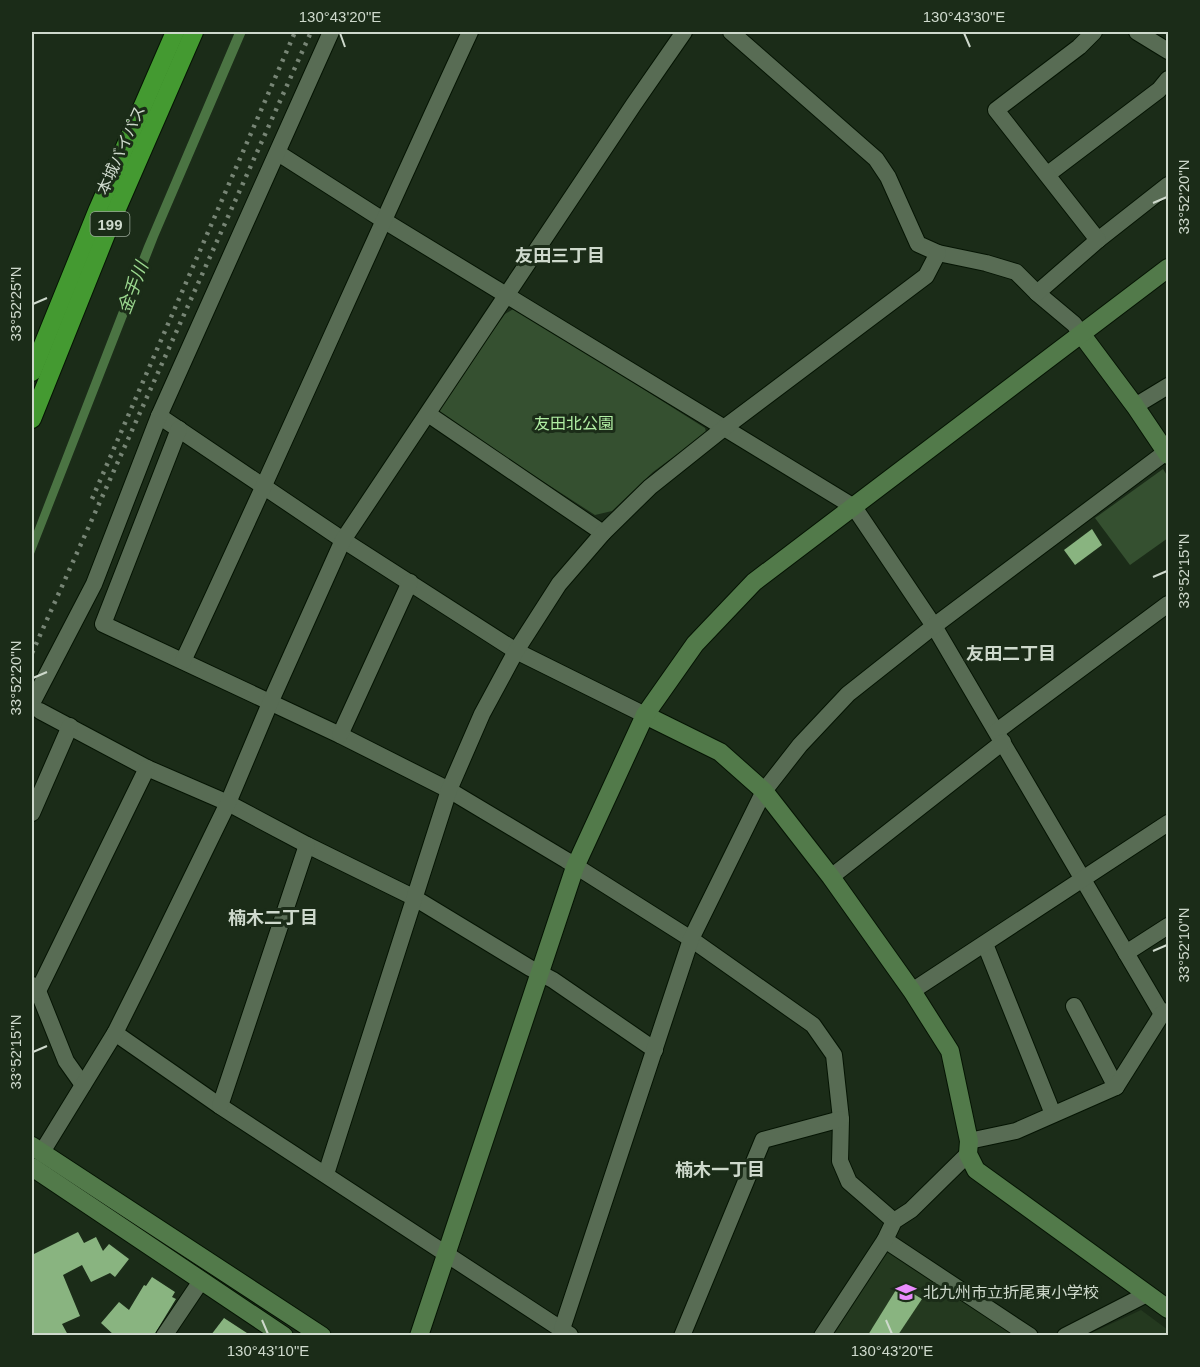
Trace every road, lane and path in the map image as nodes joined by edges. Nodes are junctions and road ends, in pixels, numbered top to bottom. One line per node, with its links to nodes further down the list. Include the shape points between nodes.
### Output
1 (175, 32): 21 (highway, 本城バイパス / 199)
2 (194, 32): 26 (highway, 本城バイパス / 199, via 109,227)
3 (331, 32): 11 (street)
4 (470, 32): 14 (street)
5 (684, 32): 19 (street)
6 (731, 32): 16 (street, via 876,159 918,244)
7 (1094, 32): 12 (street, via 996,110)
8 (1137, 32): 9 (street)
9 (1168, 51)
10 (1168, 79): 12 (street, via 1159,90)
11 (278, 153): 14 (street); 25 (street)
12 (1048, 174): 15 (street)
13 (1168, 185): 15 (street)
14 (383, 220): 19 (street); 30 (street)
15 (1098, 240): 18 (street)
16 (938, 253): 18 (street, via 1016,272); 27 (street, via 926,276)
17 (1168, 268): 20 (street)
18 (1037, 293): 20 (street)
19 (507, 294): 24 (street); 27 (street)
20 (1082, 335): 23 (street); 31 (street)
21 (32, 372)
22 (1168, 386): 23 (street)
23 (1135, 406): 29 (street)
24 (428, 414): 32 (street); 33 (street)
25 (159, 416): 28 (street); 40 (street, via 94,584)
26 (32, 419)
27 (724, 428): 31 (street); 32 (street, via 650,487)
28 (179, 429): 30 (street); 38 (street, via 103,624)
29 (1167, 453): 36 (street)
30 (265, 487): 33 (street); 38 (street)
31 (854, 507): 36 (street); 41 (street, via 754,582 695,644)
32 (603, 533): 37 (street, via 559,584)
33 (343, 540): 34 (street); 39 (street)
34 (410, 582): 37 (street); 43 (street)
35 (1168, 604): 44 (street)
36 (934, 626): 44 (street); 47 (street, via 848,694)
37 (516, 651): 41 (street); 46 (street, via 482,714)
38 (183, 662): 39 (street)
39 (270, 703): 43 (street); 48 (street)
40 (36, 707): 42 (street)
41 (645, 715): 47 (street, via 720,752); 52 (street)
42 (70, 726): 45 (street); 49 (street)
43 (340, 735): 46 (street)
44 (1000, 737): 53 (street); 54 (street)
45 (147, 768): 48 (street); 61 (street)
46 (450, 790): 52 (street); 55 (street)
47 (764, 791): 53 (street); 57 (street)
48 (228, 803): 51 (street); 65 (street)
49 (32, 813)
50 (1168, 824): 54 (street)
51 (308, 845): 55 (street); 69 (street)
52 (575, 867): 57 (street); 60 (street)
53 (831, 877): 62 (street)
54 (1084, 880): 58 (street); 59 (street)
55 (413, 897): 60 (street); 74 (street)
56 (1168, 926): 59 (street)
57 (691, 939): 66 (street); 71 (street, via 813,1025 834,1055)
58 (985, 944): 62 (street); 70 (street)
59 (1126, 953): 64 (street)
60 (541, 975): 66 (street); 77 (street)
61 (35, 988): 67 (street, via 66,1061)
62 (912, 991): 72 (street, via 950,1051)
63 (1074, 1006): 68 (street)
64 (1165, 1013): 68 (street)
65 (116, 1033): 67 (street); 69 (street)
66 (655, 1050): 80 (street)
67 (83, 1084): 73 (street)
68 (1116, 1088): 70 (street)
69 (220, 1106): 74 (street)
70 (1053, 1114): 72 (street)
71 (841, 1119): 75 (street, via 840,1161 849,1182); 85 (street, via 763,1140)
72 (968, 1148): 75 (street, via 911,1210); 79 (street, via 976,1170)
73 (35, 1155): 78 (street); 83 (street)
74 (326, 1174): 77 (street)
75 (894, 1221): 76 (street)
76 (885, 1240): 86 (street); 87 (street)
77 (445, 1253): 80 (street); 84 (street)
78 (201, 1281): 81 (street); 82 (street)
79 (1162, 1300): 88 (street)
80 (566, 1332)
81 (164, 1335)
82 (284, 1335)
83 (322, 1335)
84 (419, 1335)
85 (682, 1335)
86 (822, 1335)
87 (1030, 1335)
88 (1065, 1335)

